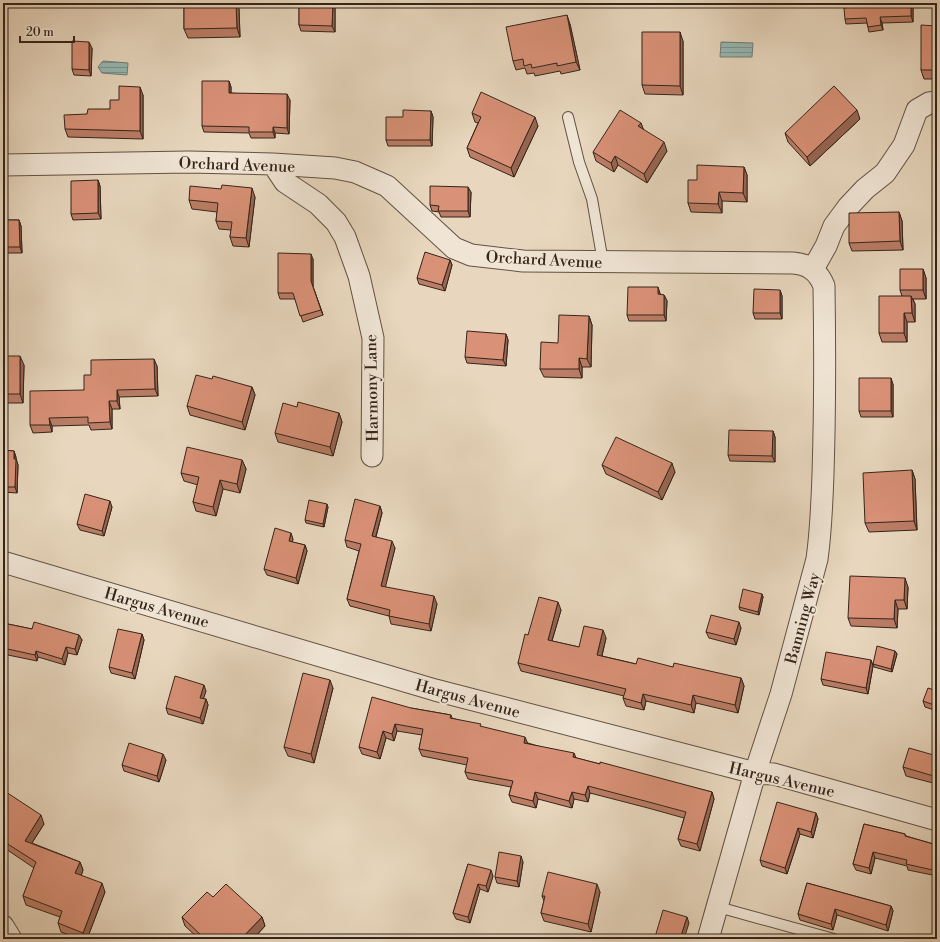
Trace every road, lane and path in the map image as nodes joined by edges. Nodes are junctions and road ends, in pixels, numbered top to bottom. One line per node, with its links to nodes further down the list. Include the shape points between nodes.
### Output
1 (937, 102): 6 (street, via 929,103 917,110 904,145 885,173 865,190 839,220)
2 (568, 117): 5 (lane, via 579,162 592,199)
3 (273, 164): 4 (street, Orchard Avenue, via 189,162); 5 (street, Orchard Avenue, via 335,168 354,172 387,186 454,248 471,255 523,261); 7 (street, Harmony Lane, via 285,182 318,204 336,222 345,237 359,276 373,338)
4 (9, 165)
5 (603, 262): 6 (street, Orchard Avenue, via 793,263 803,264)
6 (818, 278): 9 (street, Banning Way, via 824,456 820,538 817,559 781,694)
7 (372, 456)
8 (3, 562): 9 (street, Hargus Avenue, via 435,690)
9 (755, 773): 10 (street, Hargus Avenue, via 774,774); 11 (street, Banning Way)
10 (937, 820)
11 (718, 907): 14 (street, Banning Way); 15 (lane)
12 (3, 926): 13 (street)
13 (12, 939)
14 (708, 939)
15 (834, 939)

